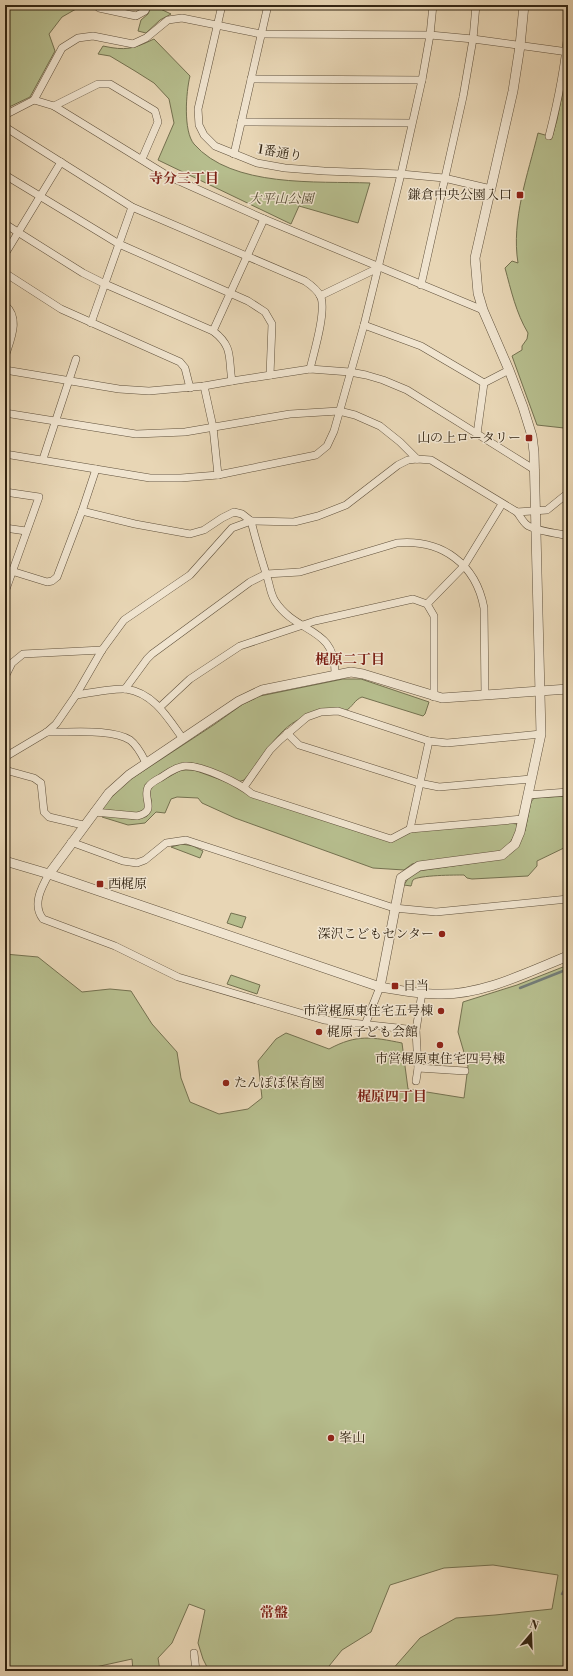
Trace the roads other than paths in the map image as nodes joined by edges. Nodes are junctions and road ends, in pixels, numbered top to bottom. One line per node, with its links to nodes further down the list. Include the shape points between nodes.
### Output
1 (100, 5): 2 (street, via 100,8 136,16 145,11)
2 (148, 5)
3 (222, 5): 8 (street, 1番通り)
4 (268, 5): 10 (street)
5 (433, 5): 11 (street)
6 (476, 5): 12 (street)
7 (524, 5): 13 (street)
8 (217, 25): 10 (street); 17 (street, via 182,18 168,20 146,38 133,44 92,36 78,38 62,48); 24 (street, 1番通り, via 198,109 199,124 204,135 215,146)
9 (568, 30): 14 (street)
10 (261, 34): 11 (street); 15 (street)
11 (430, 35): 12 (street); 16 (street)
12 (473, 39): 13 (street); 29 (street, via 463,97)
13 (520, 46): 14 (street); 30 (street, via 513,91)
14 (567, 52): 23 (street)
15 (251, 79): 16 (street); 20 (street)
16 (422, 80): 21 (street)
17 (34, 100): 18 (street); 19 (street)
18 (54, 106): 25 (street); 25 (street, via 98,84 110,84 149,107 155,111 158,122)
19 (5, 114)
20 (241, 122): 21 (street); 24 (street)
21 (411, 123): 27 (street)
22 (5, 127): 26 (street)
23 (549, 136)
24 (234, 154): 27 (street, 1番通り, via 256,163 285,168)
25 (142, 159): 33 (street, via 168,176)
26 (61, 162): 31 (street); 32 (street)
27 (401, 174): 29 (street, 1番通り); 39 (street)
28 (5, 175): 31 (street)
29 (444, 178): 30 (street, 1番通り); 42 (street)
30 (491, 189): 46 (street, via 475,258 478,293)
31 (40, 198): 35 (street); 36 (street)
32 (132, 206): 36 (street); 38 (street)
33 (264, 219): 38 (street); 39 (street)
34 (5, 224): 35 (street)
35 (19, 233): 37 (street); 41 (street)
36 (119, 244): 41 (street); 43 (street)
37 (5, 254)
38 (248, 256): 43 (street); 44 (street, via 305,281)
39 (378, 268): 42 (street); 44 (street); 48 (street)
40 (5, 273): 47 (street, via 61,309)
41 (105, 284): 47 (street); 49 (street)
42 (421, 285): 46 (street)
43 (231, 294): 49 (street); 56 (street, via 265,312 272,324)
44 (320, 296): 52 (street, via 321,319)
45 (5, 305): 50 (street, via 14,320)
46 (483, 310): 54 (street)
47 (91, 323): 61 (street, via 180,362 185,368)
48 (364, 325): 55 (street); 59 (street, via 421,346)
49 (214, 331): 57 (street, via 223,338 229,349)
50 (5, 357)
51 (76, 359): 58 (street)
52 (310, 369): 55 (street); 56 (street)
53 (5, 370): 58 (street)
54 (509, 370): 59 (street); 71 (street, via 532,436)
55 (350, 372): 62 (street); 66 (street, via 383,380 407,390)
56 (270, 374): 57 (street)
57 (232, 381): 60 (street)
58 (68, 382): 61 (street, via 149,392); 64 (street)
59 (484, 383): 66 (street)
60 (204, 386): 61 (street); 65 (street)
61 (190, 388)
62 (339, 411): 65 (street, via 290,414); 69 (street, via 356,415 380,426); 72 (street, via 327,446 316,456)
63 (5, 413): 64 (street)
64 (55, 421): 65 (street, via 136,434 185,432); 68 (street)
65 (213, 427): 72 (street)
66 (477, 434): 71 (street)
67 (5, 454): 68 (street)
68 (43, 459): 70 (street)
69 (417, 459): 75 (street, via 431,460); 79 (street, via 398,465 346,506 294,522)
70 (96, 469): 72 (street, via 150,478); 76 (street)
71 (535, 470): 78 (street)
72 (218, 475)
73 (5, 492): 81 (street, via 39,498)
74 (568, 493): 78 (street, via 548,510)
75 (502, 504): 77 (street); 84 (street)
76 (82, 511): 79 (street, via 185,534 204,530 234,512); 85 (street, via 55,579 47,582)
77 (517, 512): 78 (street); 82 (street, via 526,525)
78 (536, 512): 82 (street)
79 (251, 521): 86 (street); 90 (street, via 232,528 190,575 124,620)
80 (5, 528): 81 (street)
81 (26, 531): 85 (street)
82 (537, 531): 83 (street); 95 (street)
83 (568, 536)
84 (464, 566): 86 (street, via 442,550 428,544 408,542 300,572); 88 (street); 97 (street, via 482,595)
85 (9, 570): 87 (street)
86 (266, 574): 89 (street, via 274,600 285,614); 93 (street, via 250,582 152,654)
87 (5, 592)
88 (427, 604): 89 (street, via 413,598); 98 (street, via 434,616)
89 (300, 625): 91 (street, via 326,641 332,651); 99 (street, via 240,646 190,679)
90 (102, 650): 92 (street, via 23,654 12,662); 96 (street)
91 (335, 674): 98 (street, via 364,674); 103 (street, via 262,690 239,701)
92 (5, 677)
93 (125, 689): 96 (street); 99 (street, via 144,696)
94 (568, 689): 95 (street)
95 (540, 690): 97 (street); 102 (street)
96 (76, 695): 100 (street, via 56,724)
97 (485, 695): 98 (street)
98 (434, 697)
99 (160, 707): 103 (street)
100 (47, 732): 105 (street); 106 (street, via 115,734 131,741)
101 (287, 733): 104 (street, via 312,714 338,711); 109 (street, via 299,745); 110 (street, via 270,750)
102 (541, 734): 104 (street, via 447,743); 108 (street)
103 (183, 739): 106 (street)
104 (429, 741): 109 (street)
105 (5, 757)
106 (146, 763): 113 (street, via 109,792)
107 (5, 770): 115 (street, via 34,778 41,783 44,812 49,817)
108 (531, 779): 109 (street, via 439,787); 112 (street)
109 (419, 783): 116 (street)
110 (244, 787): 113 (street, via 199,768 186,766 171,770 150,784 147,789 148,808 142,815); 116 (street, via 252,794 391,839)
111 (568, 792): 112 (street)
112 (528, 795): 114 (street)
113 (94, 812): 115 (street)
114 (523, 819): 116 (street); 121 (street, via 514,844 502,855 419,866 401,878)
115 (83, 825): 117 (street)
116 (410, 829)
117 (71, 842): 119 (street); 121 (street, via 123,861 138,863 166,843 186,840)
118 (5, 861): 119 (street)
119 (49, 874): 123 (street); 125 (street, via 37,906 40,916 47,921 115,946 178,977 324,1020)
120 (568, 899): 121 (street, via 436,912)
121 (394, 908): 123 (street)
122 (568, 956): 124 (street, via 502,982 473,990 438,995)
123 (380, 986): 124 (street); 125 (street)
124 (422, 993): 126 (street)
125 (365, 1025): 126 (street)
126 (416, 1030): 127 (street)
127 (418, 1068): 128 (street); 129 (street)
128 (465, 1071)
129 (416, 1081)
130 (194, 1653): 131 (street)
131 (196, 1671)

